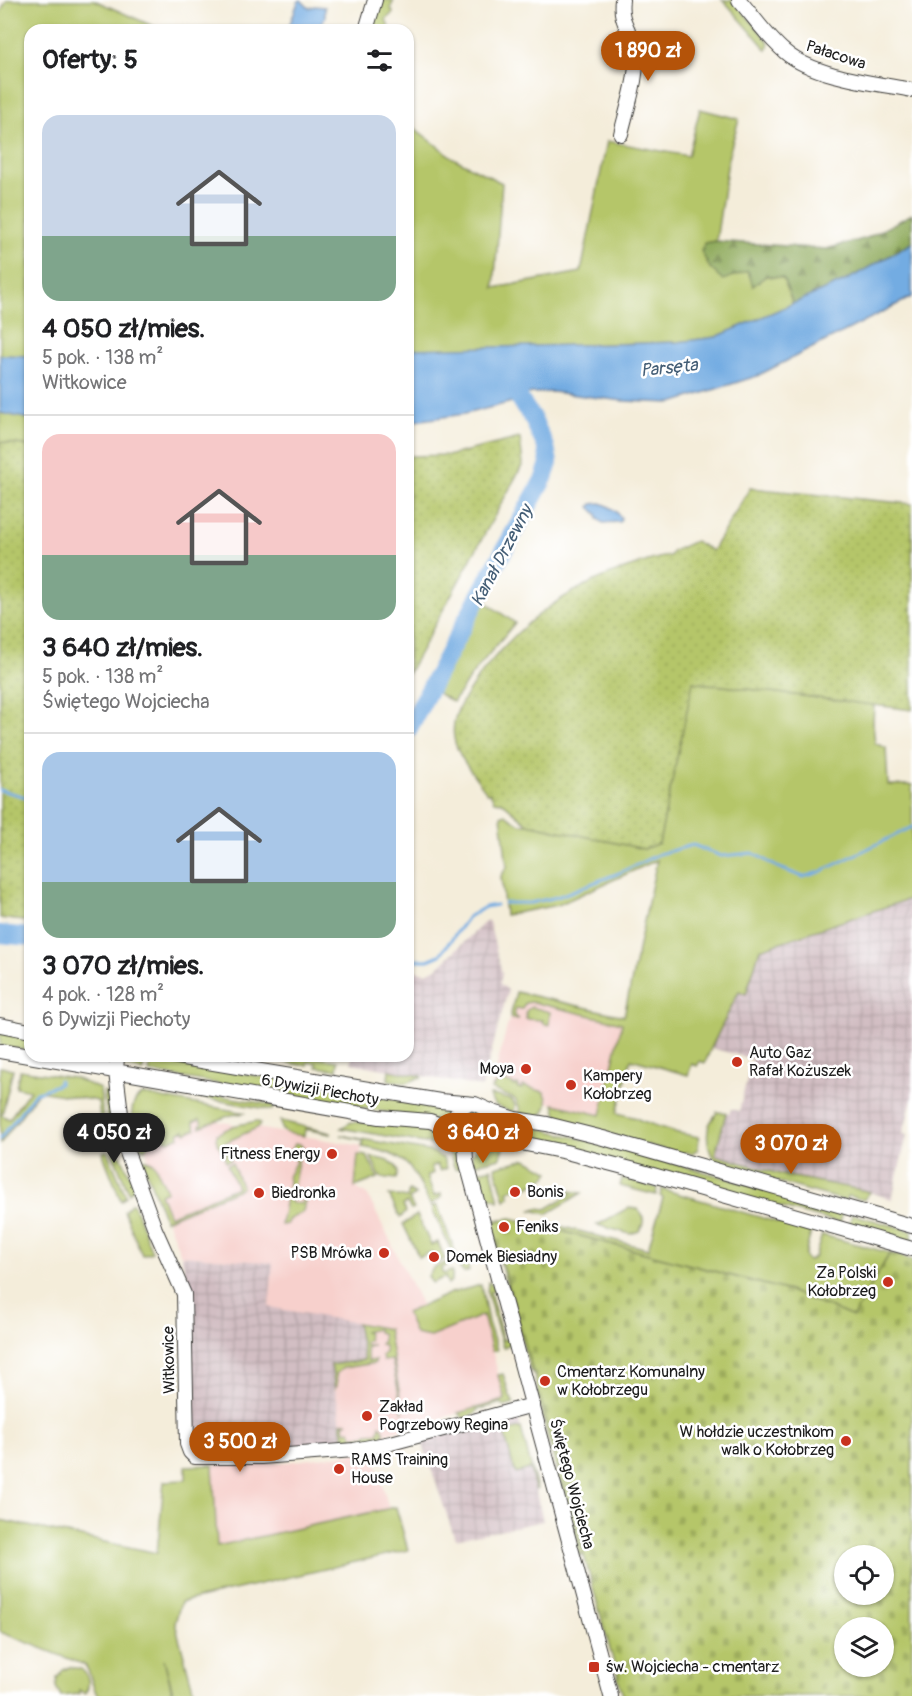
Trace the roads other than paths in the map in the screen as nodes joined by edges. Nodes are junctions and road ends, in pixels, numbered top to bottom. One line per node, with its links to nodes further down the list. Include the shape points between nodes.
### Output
1 (375, 0): 4 (street)
2 (622, 0): 6 (street, via 621,11 636,61)
3 (739, 0): 5 (street, Pałacowa, via 778,46 799,61 846,78)
4 (368, 24)
5 (912, 90)
6 (621, 134)
7 (0, 1026): 8 (street)
8 (24, 1030)
9 (0, 1051): 10 (street, 6 Dywizji Piechoty)
10 (24, 1055)
11 (61, 1062): 14 (street, 6 Dywizji Piechoty)
12 (117, 1062): 14 (street)
13 (209, 1062): 15 (street, 6 Dywizji Piechoty)
14 (116, 1072): 17 (street, 6 Dywizji Piechoty, via 392,1119 430,1121); 21 (street, Witkowice, via 125,1147 184,1294 187,1444 195,1457 354,1450)
15 (466, 1104): 16 (street, 6 Dywizji Piechoty); 17 (street, via 453,1126)
16 (485, 1109): 18 (street, via 490,1124); 19 (street, 6 Dywizji Piechoty, via 603,1138)
17 (460, 1138): 18 (street, via 473,1143); 21 (street, Świętego Wojciecha)
18 (480, 1140): 20 (street, via 538,1146 639,1171)
19 (912, 1226)
20 (912, 1249)
21 (533, 1405): 22 (street, Świętego Wojciecha)
22 (611, 1696)

